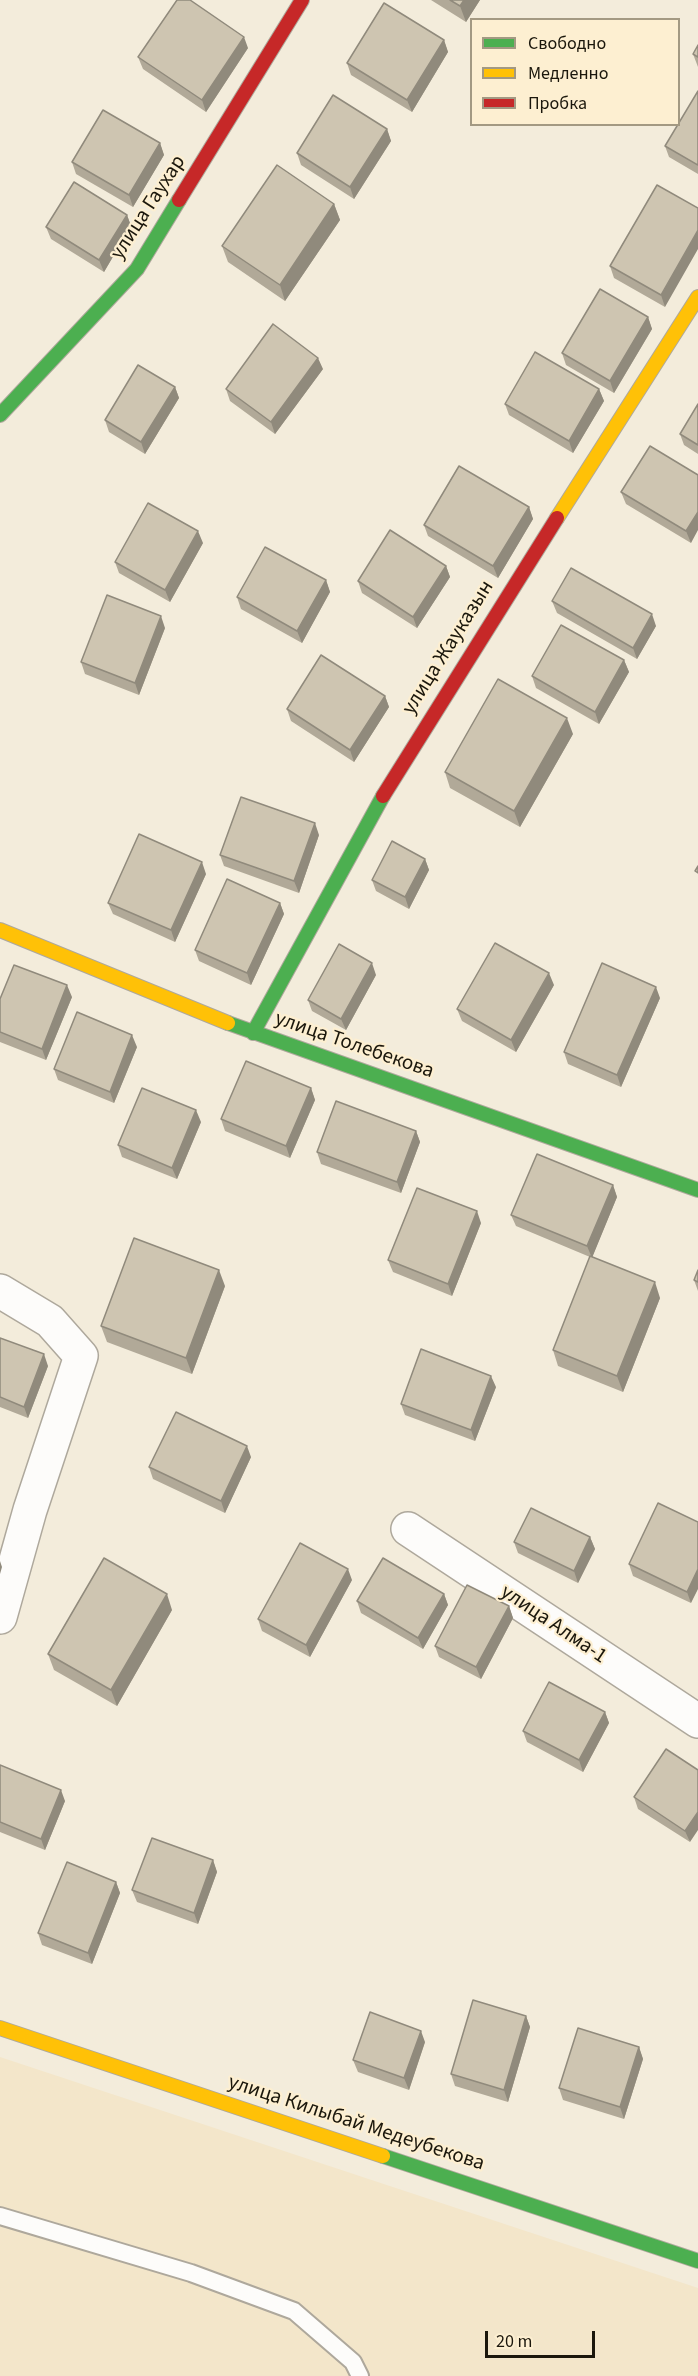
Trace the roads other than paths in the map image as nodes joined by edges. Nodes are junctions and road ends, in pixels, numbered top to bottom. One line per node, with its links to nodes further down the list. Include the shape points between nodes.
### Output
1 (302, 0): 3 (street, улица Гаухар, via 137,269)
2 (698, 297): 5 (street, улица Жауказын, via 396,772)
3 (0, 415)
4 (0, 930): 5 (street, улица Толебекова)
5 (253, 1033): 6 (street, улица Толебекова)
6 (698, 1190)
7 (0, 1291): 9 (street, via 50,1321 81,1356 30,1510)
8 (408, 1529): 10 (street, улица Алма-1)
9 (0, 1617)
10 (698, 1720)
11 (0, 2028): 13 (street, улица Килыбай Медеубекова)
12 (0, 2216): 14 (lane, via 191,2273 294,2312 353,2362)
13 (698, 2261)
14 (360, 2376)

